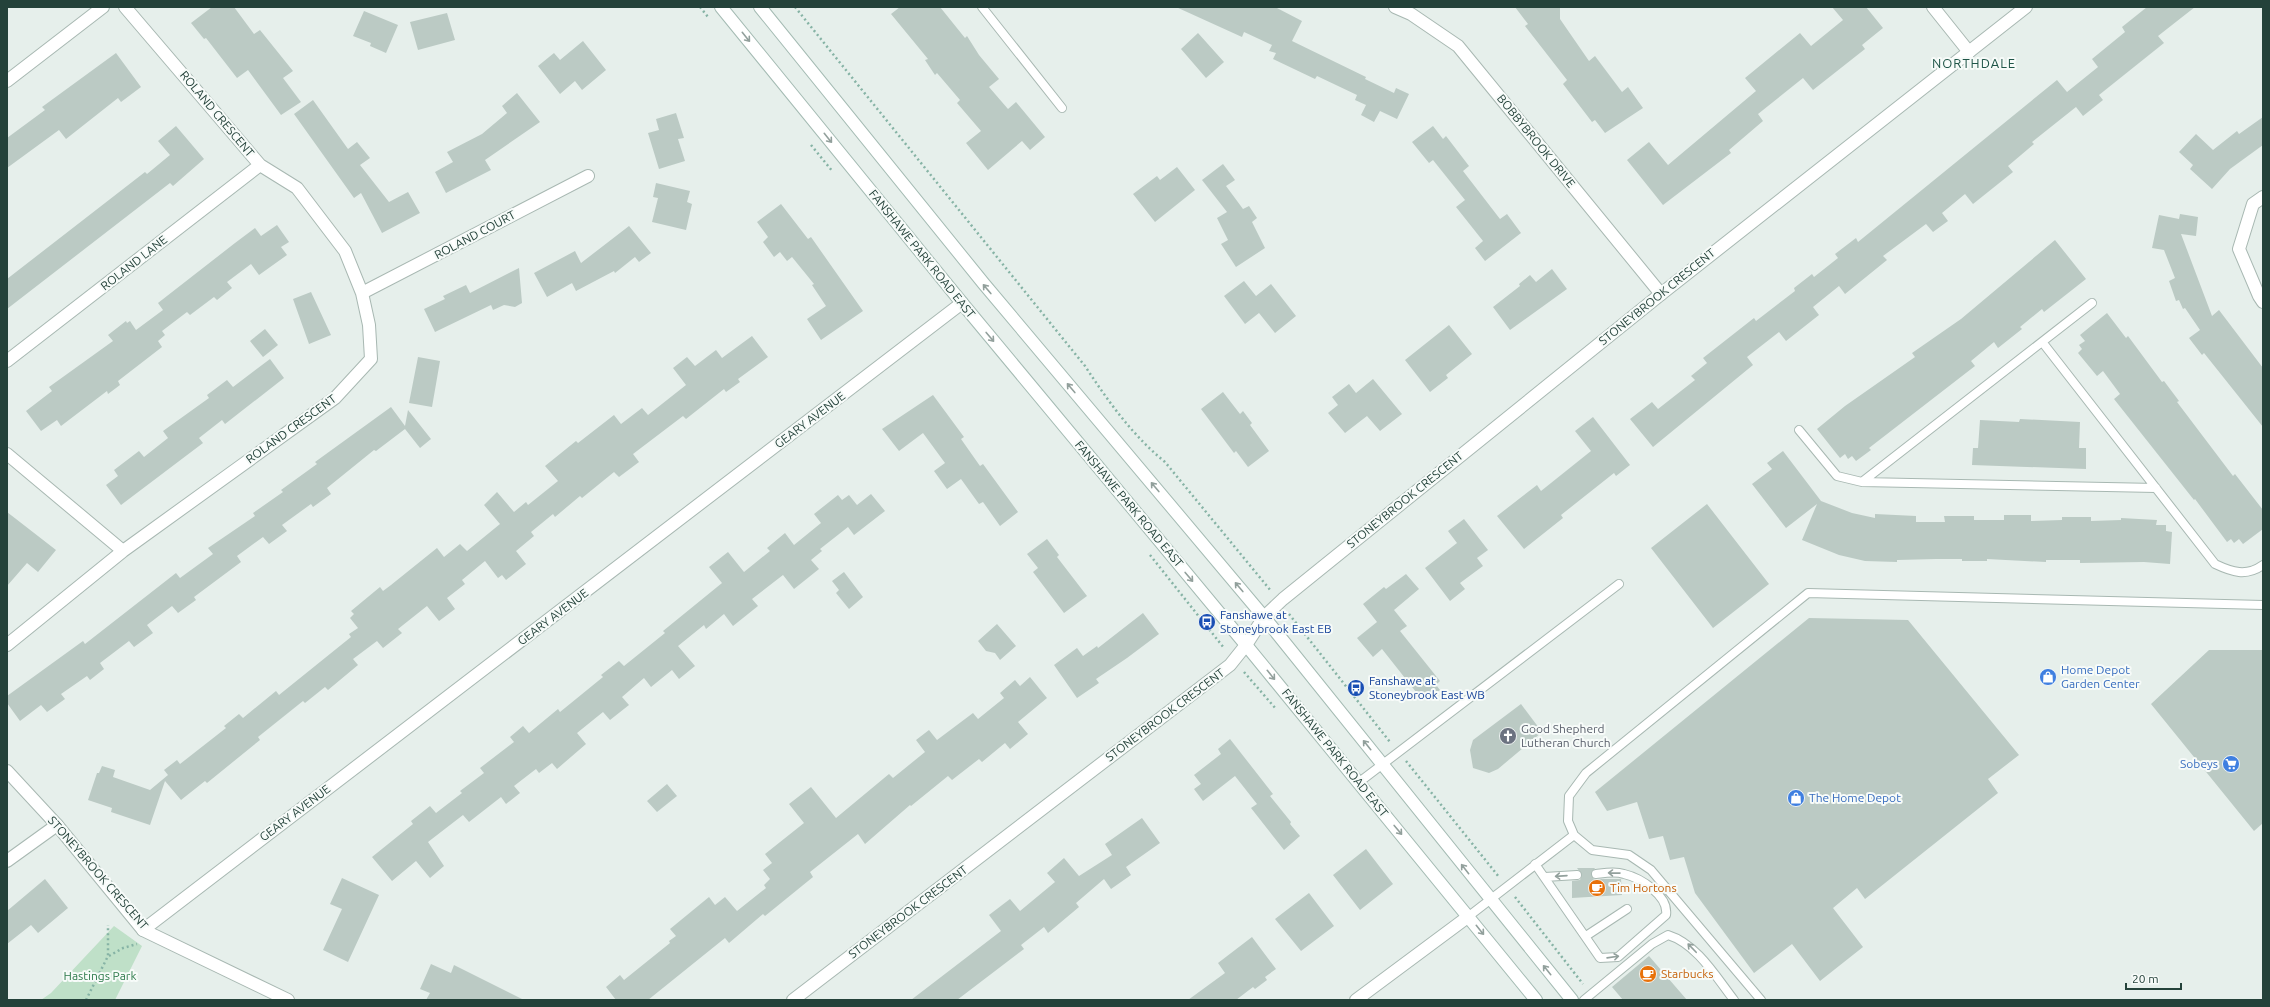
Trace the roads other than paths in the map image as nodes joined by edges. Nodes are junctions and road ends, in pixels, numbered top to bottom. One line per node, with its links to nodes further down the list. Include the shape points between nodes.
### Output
1 (103, 7): 10 (street)
2 (125, 7): 12 (street, ROLAND CRESCENT)
3 (722, 7): 18 (street, FANSHAWE PARK ROAD EAST, one-way to 18)
4 (760, 7): 30 (street, one-way to 4, via 984,284)
5 (982, 7): 11 (lane)
6 (1395, 7): 16 (street, BOBBYBROOK DRIVE, via 1411,14 1458,46)
7 (1932, 7): 9 (street)
8 (2026, 7): 9 (street, STONEYBROOK CRESCENT)
9 (1969, 52): 16 (street, STONEYBROOK CRESCENT)
10 (7, 81)
11 (1062, 108)
12 (260, 165): 15 (street, ROLAND CRESCENT, via 297,188 346,251); 21 (street, ROLAND LANE)
13 (588, 176): 15 (street, ROLAND COURT)
14 (2263, 197): 17 (street, via 2254,204 2239,249)
15 (362, 293): 26 (street, ROLAND CRESCENT, via 369,325 371,358 335,398)
16 (1661, 294): 30 (street, STONEYBROOK CRESCENT)
17 (2263, 302)
18 (962, 303): 32 (street, FANSHAWE PARK ROAD EAST, one-way to 32); 46 (street, GEARY AVENUE)
19 (2092, 303): 20 (lane)
20 (2043, 342): 24 (lane); 25 (lane)
21 (7, 361)
22 (1799, 430): 24 (lane, via 1837,476)
23 (7, 454): 26 (street)
24 (1862, 482): 25 (lane)
25 (2156, 488): 27 (lane, via 2215,564 2229,571 2244,573)
26 (123, 551): 31 (street, ROLAND CRESCENT)
27 (2263, 565)
28 (1619, 584): 33 (lane)
29 (2263, 605): 37 (lane, via 1808,593 1586,773 1569,796 1568,821)
30 (1264, 617): 32 (street, STONEYBROOK CRESCENT); 33 (street, one-way to 30)
31 (7, 645)
32 (1246, 645): 35 (street, FANSHAWE PARK ROAD EAST, one-way to 35); 49 (street, STONEYBROOK CRESCENT, via 1230,665)
33 (1382, 763): 35 (lane); 43 (street, one-way to 33)
34 (7, 771): 36 (street, STONEYBROOK CRESCENT)
35 (1358, 782): 45 (street, FANSHAWE PARK ROAD EAST, one-way to 45)
36 (57, 825): 38 (street); 46 (street, STONEYBROOK CRESCENT)
37 (1574, 835): 39 (lane); 55 (lane, via 1592,850 1629,855 1651,870)
38 (7, 861)
39 (1535, 864): 42 (lane); 43 (lane)
40 (1596, 874): 47 (lane, one-way to 40, via 1600,958 1618,957 1666,915 1665,901 1654,890 1626,874)
41 (1577, 875): 42 (lane, one-way to 42)
42 (1545, 877): 47 (lane)
43 (1489, 899): 45 (lane); 52 (street, one-way to 43)
44 (1627, 909): 47 (lane)
45 (1469, 916): 50 (street); 51 (street, FANSHAWE PARK ROAD EAST, one-way to 51)
46 (143, 930): 48 (street, STONEYBROOK CRESCENT)
47 (1586, 936)
48 (288, 1000)
49 (793, 1000)
50 (1356, 1000)
51 (1536, 1000)
52 (1572, 1000)
53 (1584, 1000): 54 (lane, one-way to 53, via 1691,946 1680,938 1668,935 1652,944)
54 (1734, 1000)
55 (1761, 1000)

